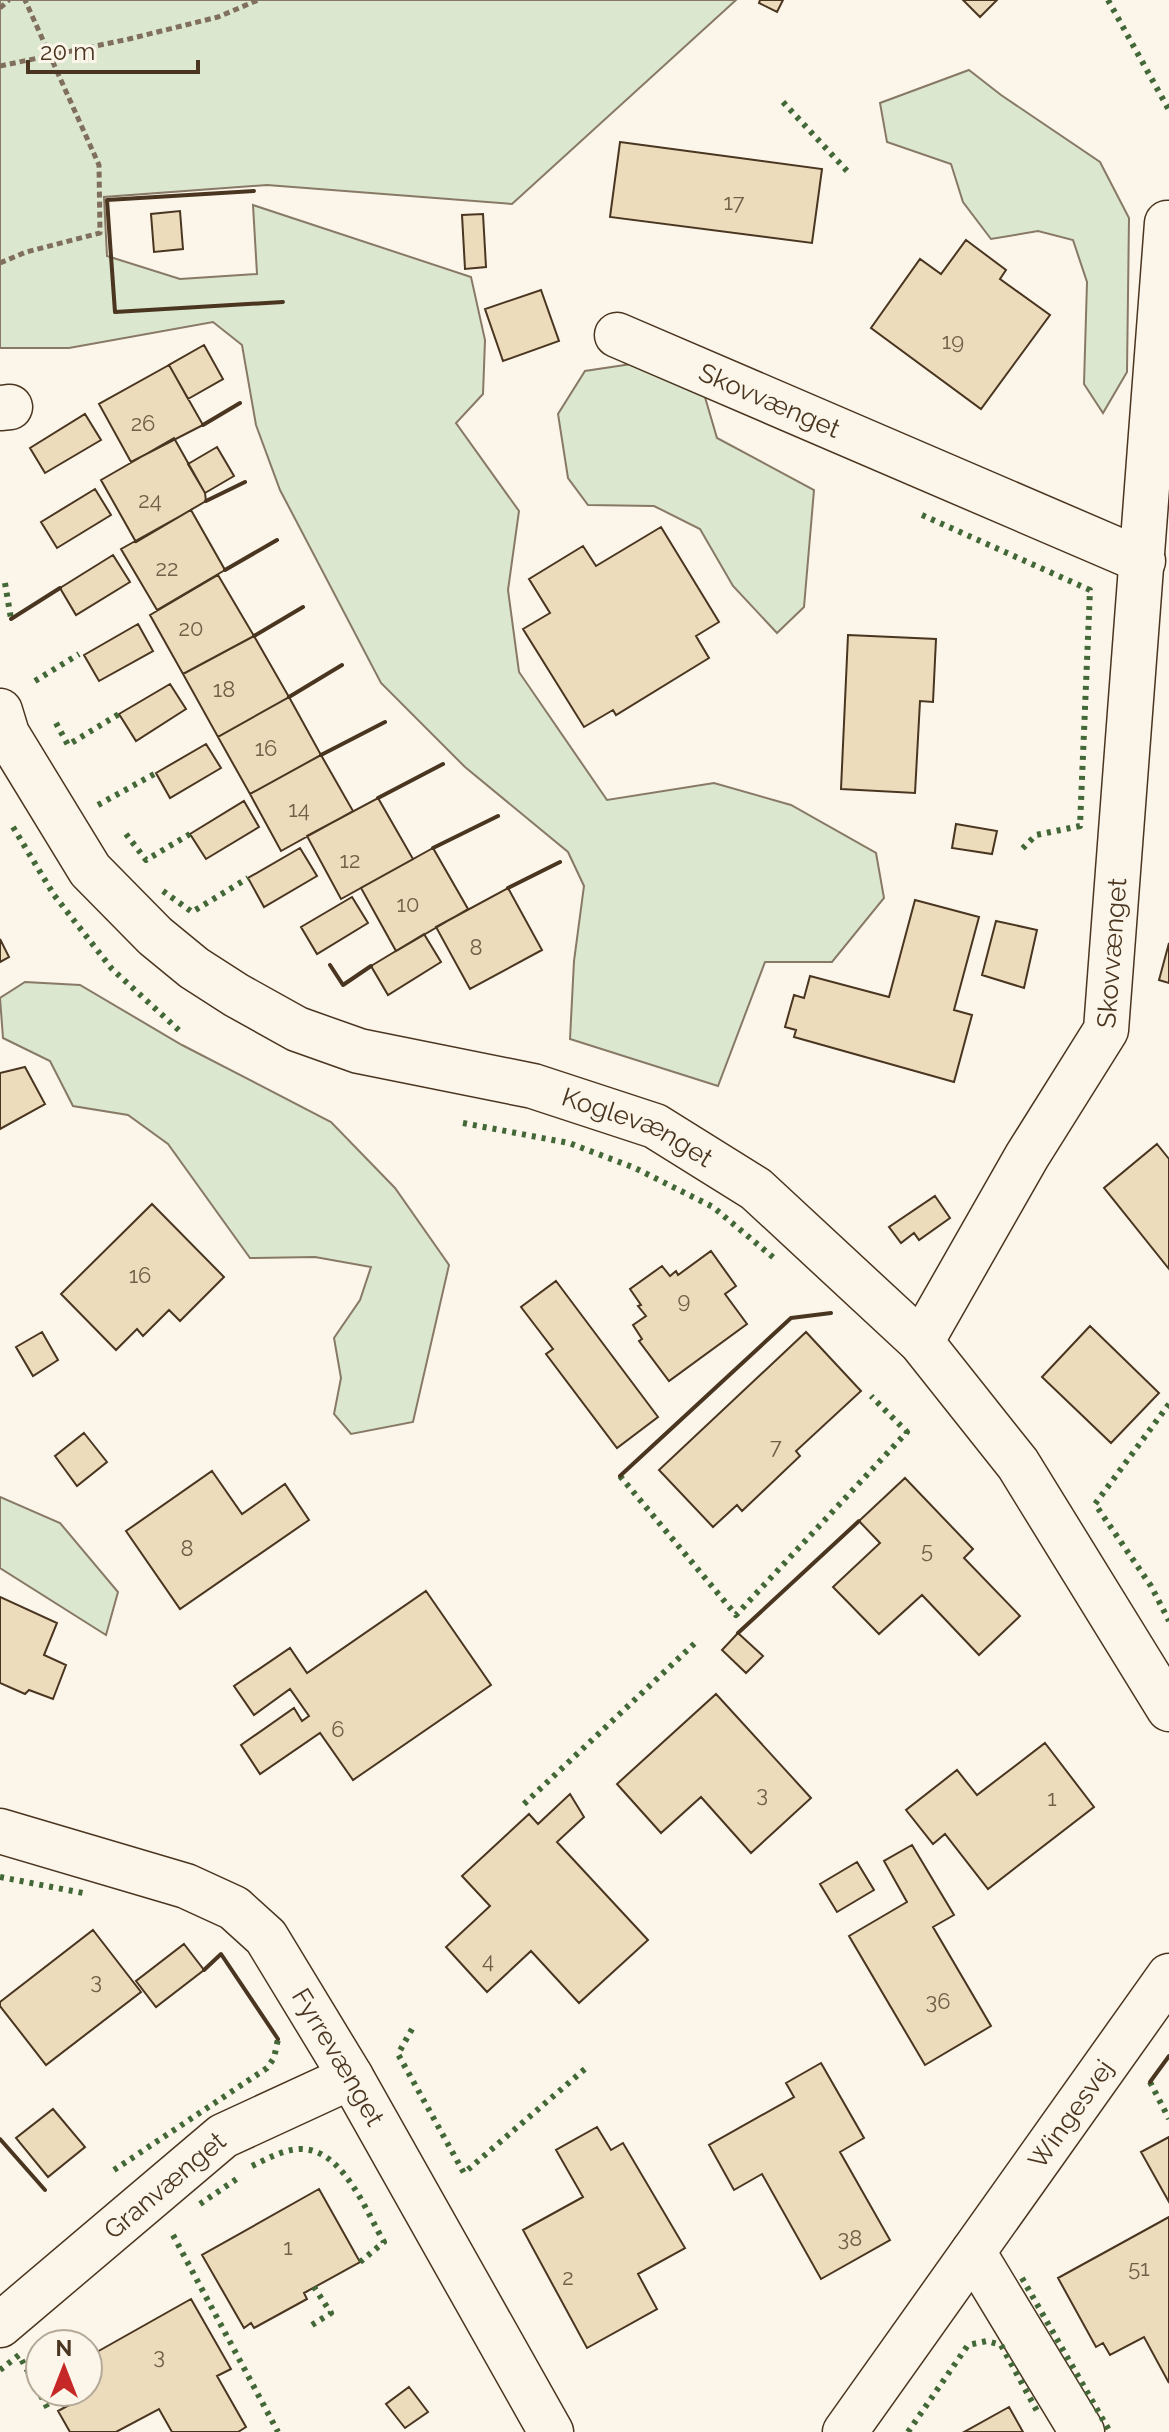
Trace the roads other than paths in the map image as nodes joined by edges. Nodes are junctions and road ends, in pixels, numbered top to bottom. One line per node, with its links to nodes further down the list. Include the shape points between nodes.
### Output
1 (1167, 223): 3 (street, Skovvænget)
2 (617, 335): 3 (street, Skovvænget)
3 (1143, 561): 5 (street, Skovvænget, via 1106,1030)
4 (0, 711): 5 (street, Koglevænget, via 7,734 90,870 194,968 297,1029 359,1051 533,1086 655,1126 756,1189)
5 (921, 1342): 6 (street, Koglevænget, via 1018,1464)
6 (1169, 1709)
7 (0, 1831): 9 (street, Fyrrevænget, via 186,1886 234,1908 266,1937)
8 (1169, 1976): 10 (street, Wingesvej)
9 (351, 2077): 11 (street, Granvænget, via 223,2136); 12 (street, Fyrrevænget)
10 (973, 2252): 13 (street, Wingesvej); 14 (street)
11 (0, 2325)
12 (551, 2432)
13 (845, 2432)
14 (1082, 2432)

